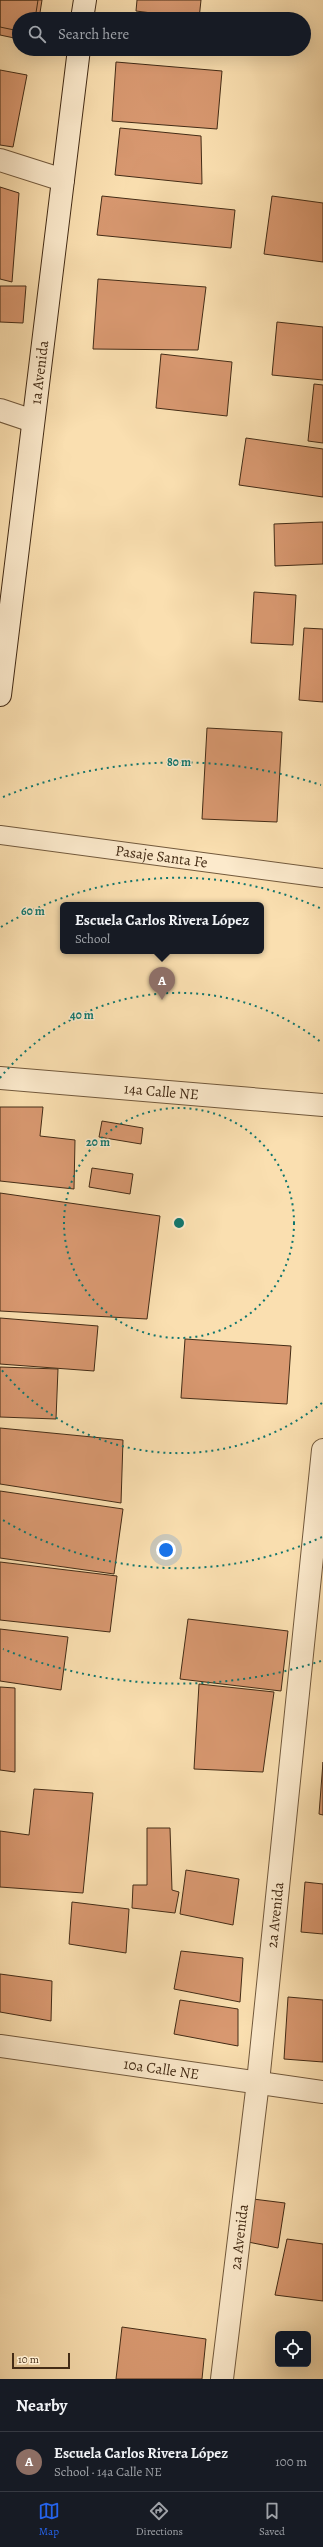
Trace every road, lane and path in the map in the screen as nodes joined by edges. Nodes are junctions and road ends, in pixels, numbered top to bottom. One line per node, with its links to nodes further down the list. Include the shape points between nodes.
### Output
1 (85, 0): 2 (street)
2 (83, 12)
3 (78, 56): 5 (street, 1a Avenida)
4 (0, 160): 5 (street)
5 (63, 180): 7 (street, 1a Avenida)
6 (0, 410): 7 (street)
7 (33, 421): 8 (street, 1a Avenida)
8 (2, 666): 9 (street, 1a Avenida)
9 (0, 695)
10 (0, 836): 11 (lane, Pasaje Santa Fe)
11 (323, 878)
12 (0, 1078): 13 (street, 14a Calle NE)
13 (323, 1105)
14 (323, 1450): 16 (street, 2a Avenida)
15 (0, 2046): 16 (street, 10a Calle NE)
16 (258, 2082): 17 (street, 10a Calle NE); 18 (street, 2a Avenida)
17 (323, 2092)
18 (222, 2379)

